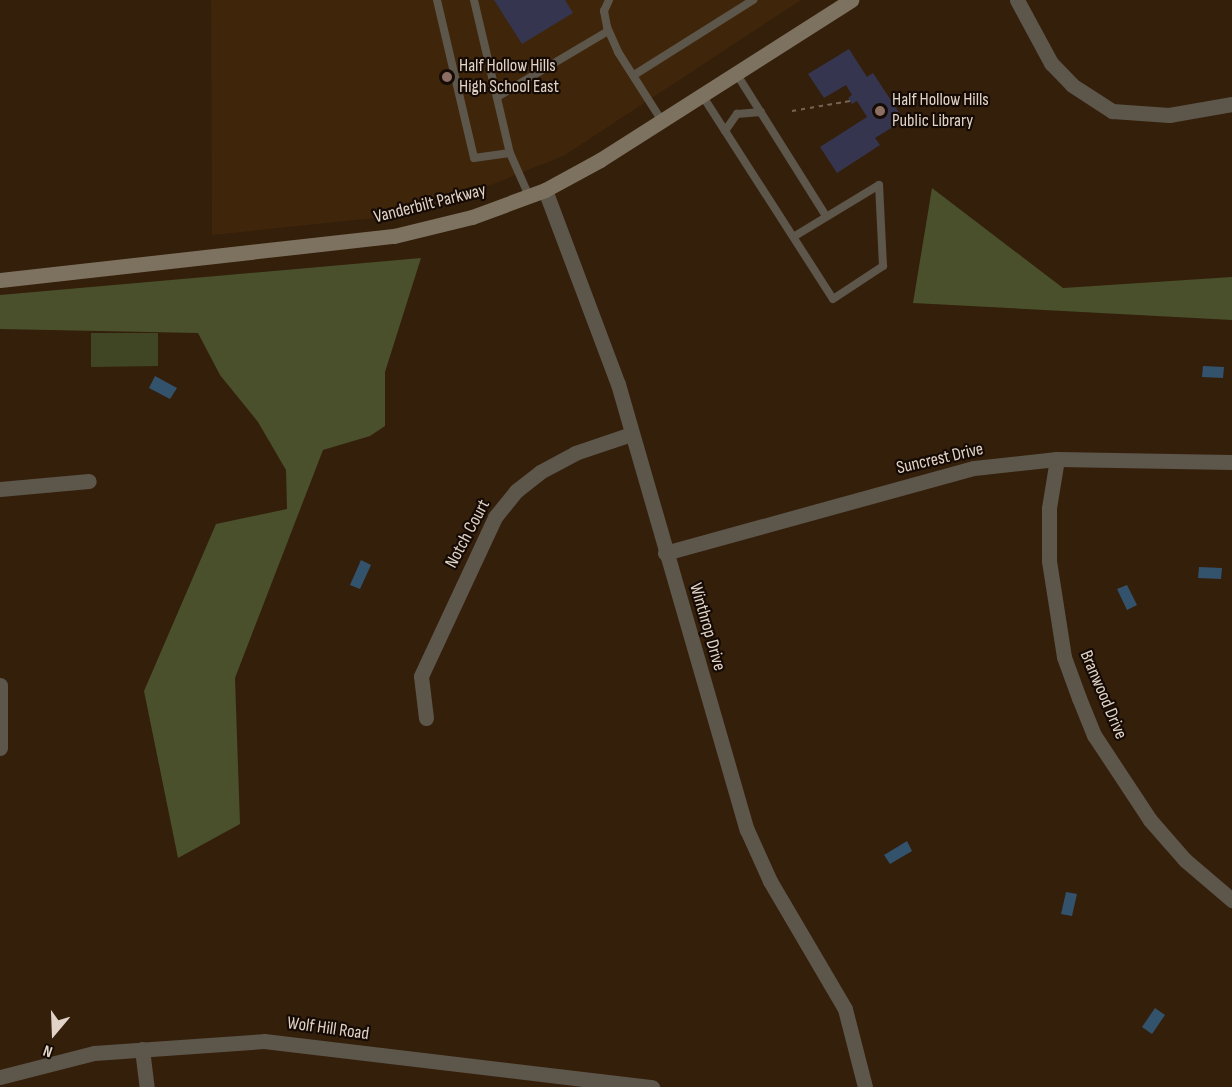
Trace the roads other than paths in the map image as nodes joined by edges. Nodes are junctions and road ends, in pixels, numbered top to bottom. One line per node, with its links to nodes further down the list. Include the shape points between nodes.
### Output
1 (437, 0): 16 (lane, via 474,158)
2 (474, 0): 11 (lane)
3 (609, 0): 7 (lane, via 604,11)
4 (753, 0): 9 (lane)
5 (851, 0): 8 (main road, Vanderbilt Parkway)
6 (1017, 0): 12 (street, via 1052,63 1072,85 1112,111 1169,115)
7 (608, 31): 9 (lane); 11 (lane)
8 (736, 73): 10 (main road, Vanderbilt Parkway); 13 (lane)
9 (634, 75): 14 (lane)
10 (702, 95): 14 (main road, Vanderbilt Parkway); 15 (lane)
11 (497, 98): 16 (lane)
12 (1232, 104)
13 (760, 112): 15 (lane, via 737,114); 19 (lane)
14 (662, 121): 17 (main road, Vanderbilt Parkway)
15 (725, 131): 20 (lane)
16 (510, 153): 18 (lane)
17 (544, 190): 18 (main road, Vanderbilt Parkway); 22 (street, Winthrop Drive, via 618,384)
18 (529, 196): 21 (main road, Vanderbilt Parkway, via 472,217 394,236)
19 (826, 216): 20 (lane); 20 (lane, via 879,185 883,266 833,299)
20 (793, 237)
21 (0, 280)
22 (632, 434): 27 (street, Winthrop Drive); 29 (street, Notch Court, via 575,453 540,472 516,491 495,517 421,676)
23 (1057, 459): 24 (street, Suncrest Drive); 27 (street, Suncrest Drive, via 974,468); 31 (street, Branwood Drive, via 1049,508 1049,561 1064,657 1078,698 1094,735 1150,820 1185,860)
24 (1232, 462)
25 (89, 482): 26 (street)
26 (0, 489)
27 (665, 553): 33 (street, Winthrop Drive, via 747,830 775,890 845,1009)
28 (0, 685): 30 (street)
29 (426, 718)
30 (0, 747)
31 (1232, 900)
32 (142, 1049): 34 (street, Wolf Hill Road, via 94,1053); 35 (street); 36 (street, Wolf Hill Road, via 264,1041 580,1075)
33 (860, 1062): 37 (street, Winthrop Drive); 38 (street, Winthrop Drive)
34 (0, 1077)
35 (147, 1087)
36 (652, 1087)
37 (857, 1087)
38 (865, 1087)

